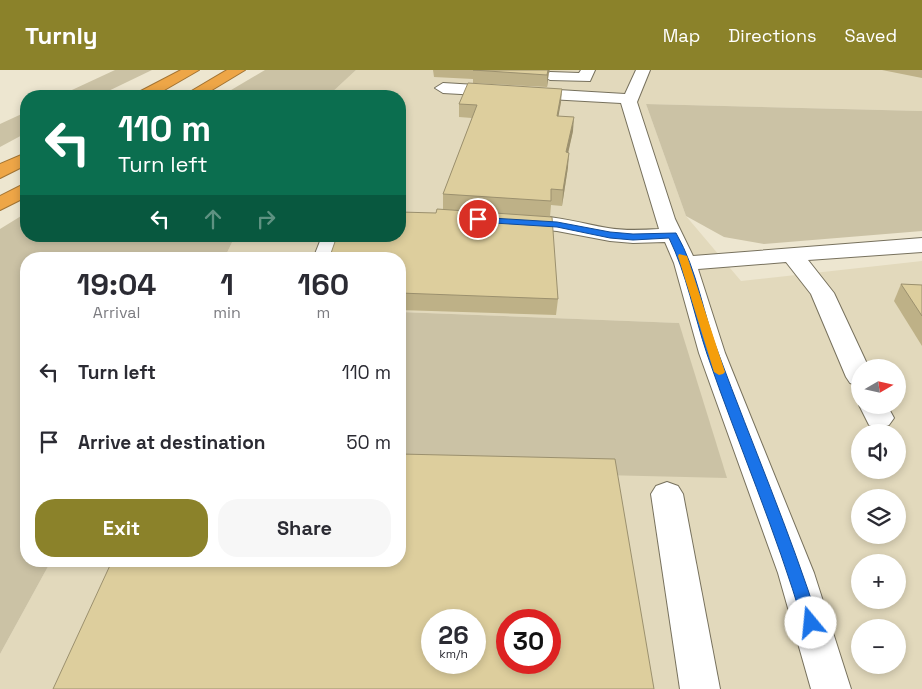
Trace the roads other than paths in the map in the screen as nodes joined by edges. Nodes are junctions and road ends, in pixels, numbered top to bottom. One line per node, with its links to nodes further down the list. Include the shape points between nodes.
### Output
1 (192, 70): 7 (highway)
2 (238, 70): 8 (highway)
3 (588, 70): 5 (street, via 585,78)
4 (643, 70): 9 (street)
5 (538, 76)
6 (443, 88): 9 (street)
7 (154, 90)
8 (202, 90)
9 (630, 99): 15 (street)
10 (20, 161): 11 (highway)
11 (0, 172)
12 (20, 192): 13 (highway)
13 (0, 204)
14 (498, 221): 15 (street, via 557,225 625,236)
15 (672, 235): 18 (street)
16 (922, 245): 17 (street)
17 (792, 255): 18 (street); 19 (street, via 822,293)
18 (685, 262): 22 (street, via 712,352 796,573)
19 (852, 359)
20 (667, 494): 21 (street)
21 (700, 689)
22 (832, 689)

